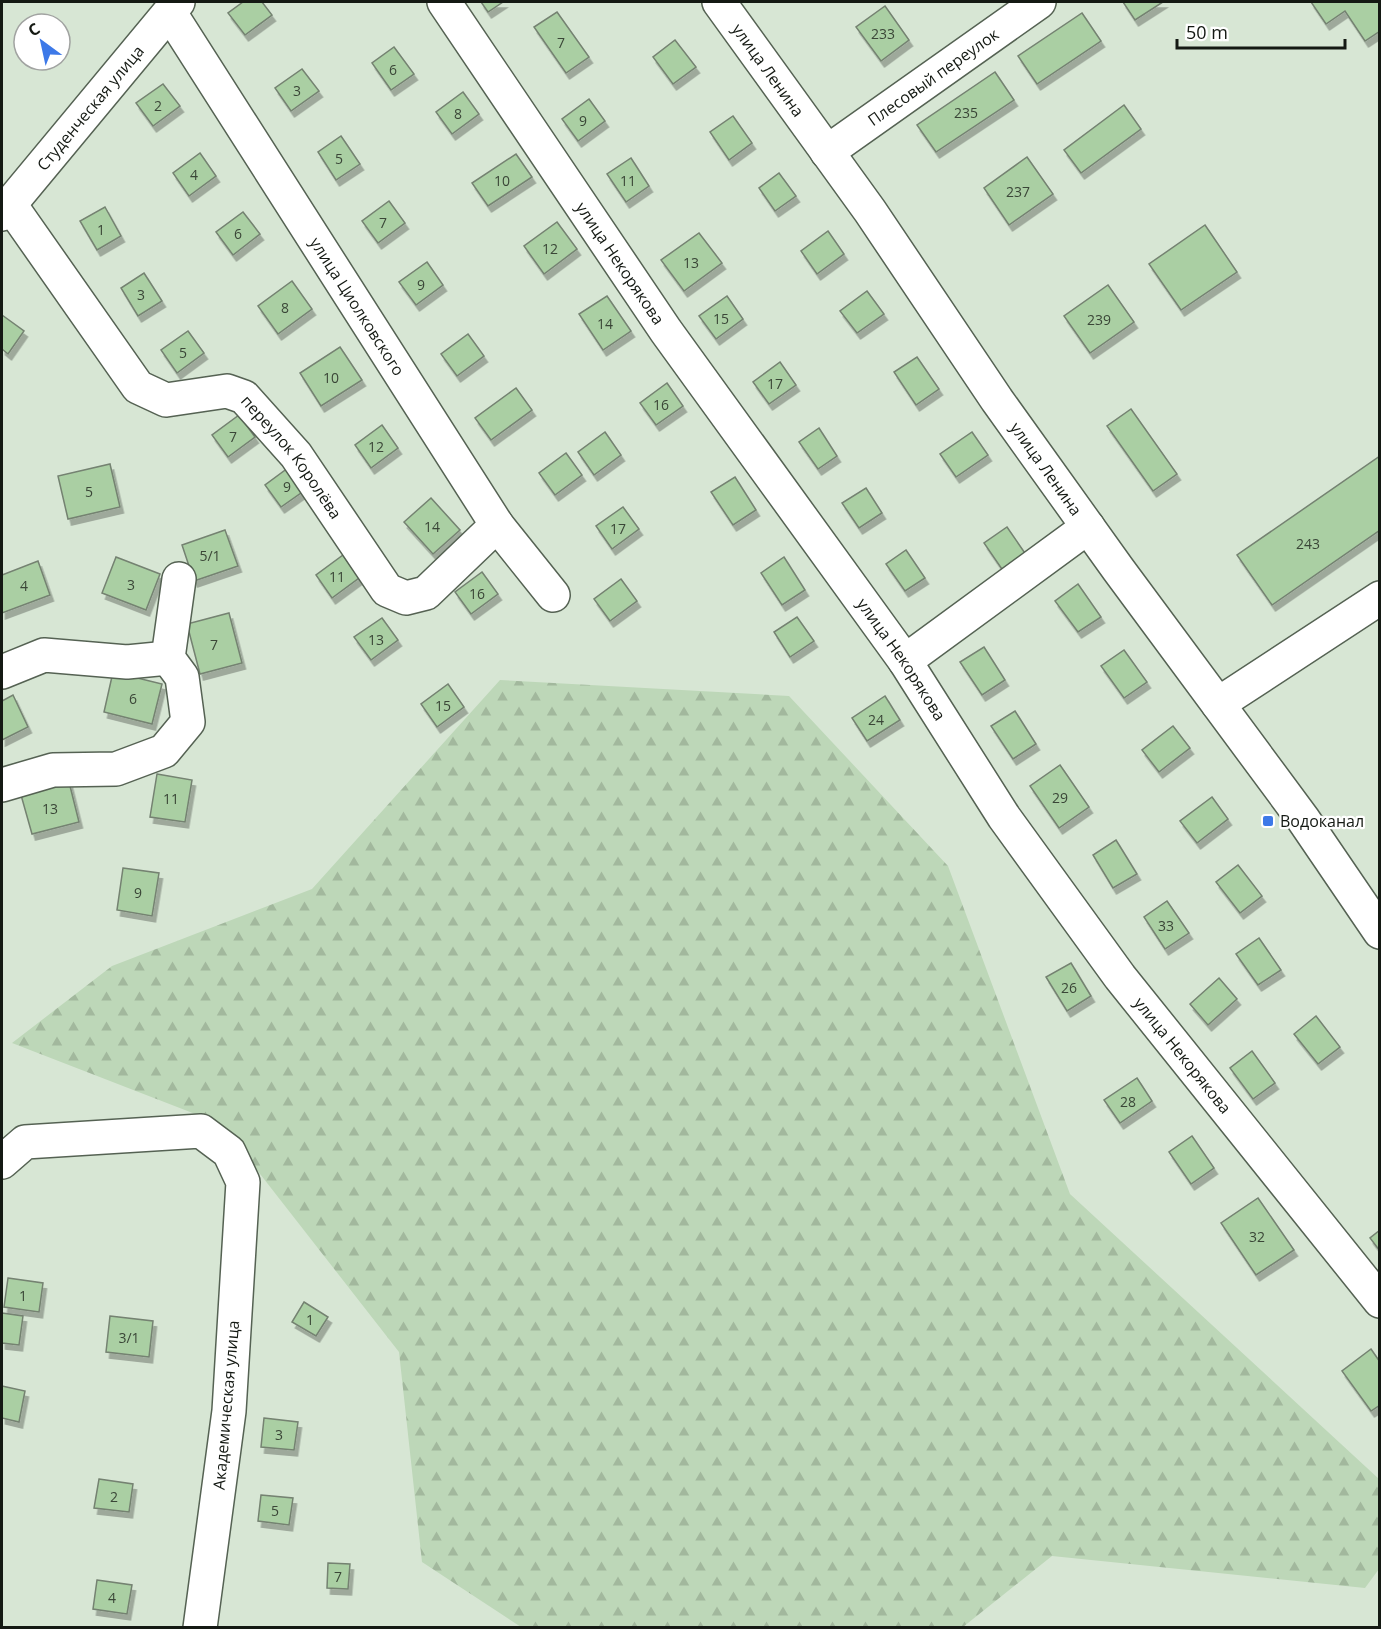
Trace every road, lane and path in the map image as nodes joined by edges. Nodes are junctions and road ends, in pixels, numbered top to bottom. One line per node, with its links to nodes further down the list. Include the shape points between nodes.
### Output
1 (444, 2): 13 (street, улица Некорякова, via 666,331)
2 (719, 2): 5 (street, улица Ленина)
3 (1039, 2): 5 (street, Плесовый переулок)
4 (174, 7): 6 (street, Студенческая улица); 7 (street, улица Циолковского)
5 (827, 152): 8 (street, улица Ленина)
6 (5, 209): 7 (street, переулок Королёва, via 138,387 166,400 227,391 244,397 296,455 387,590 406,598 426,593)
7 (497, 525): 10 (street, улица Циолковского)
8 (1088, 527): 13 (street); 15 (street, улица Ленина)
9 (179, 579): 12 (street)
10 (553, 595)
11 (1380, 598): 15 (street)
12 (168, 658): 14 (street, via 127,662 44,655); 16 (street, via 182,677 188,722 164,751 116,769 53,770)
13 (905, 661): 19 (street, улица Некорякова, via 1004,818 1120,977)
14 (2, 672)
15 (1218, 704): 17 (street, улица Ленина)
16 (2, 785)
17 (1380, 932)
18 (2, 1162): 20 (street, Академическая улица, via 25,1142 201,1131 229,1152 243,1182 229,1411)
19 (1380, 1301)
20 (200, 1628)

